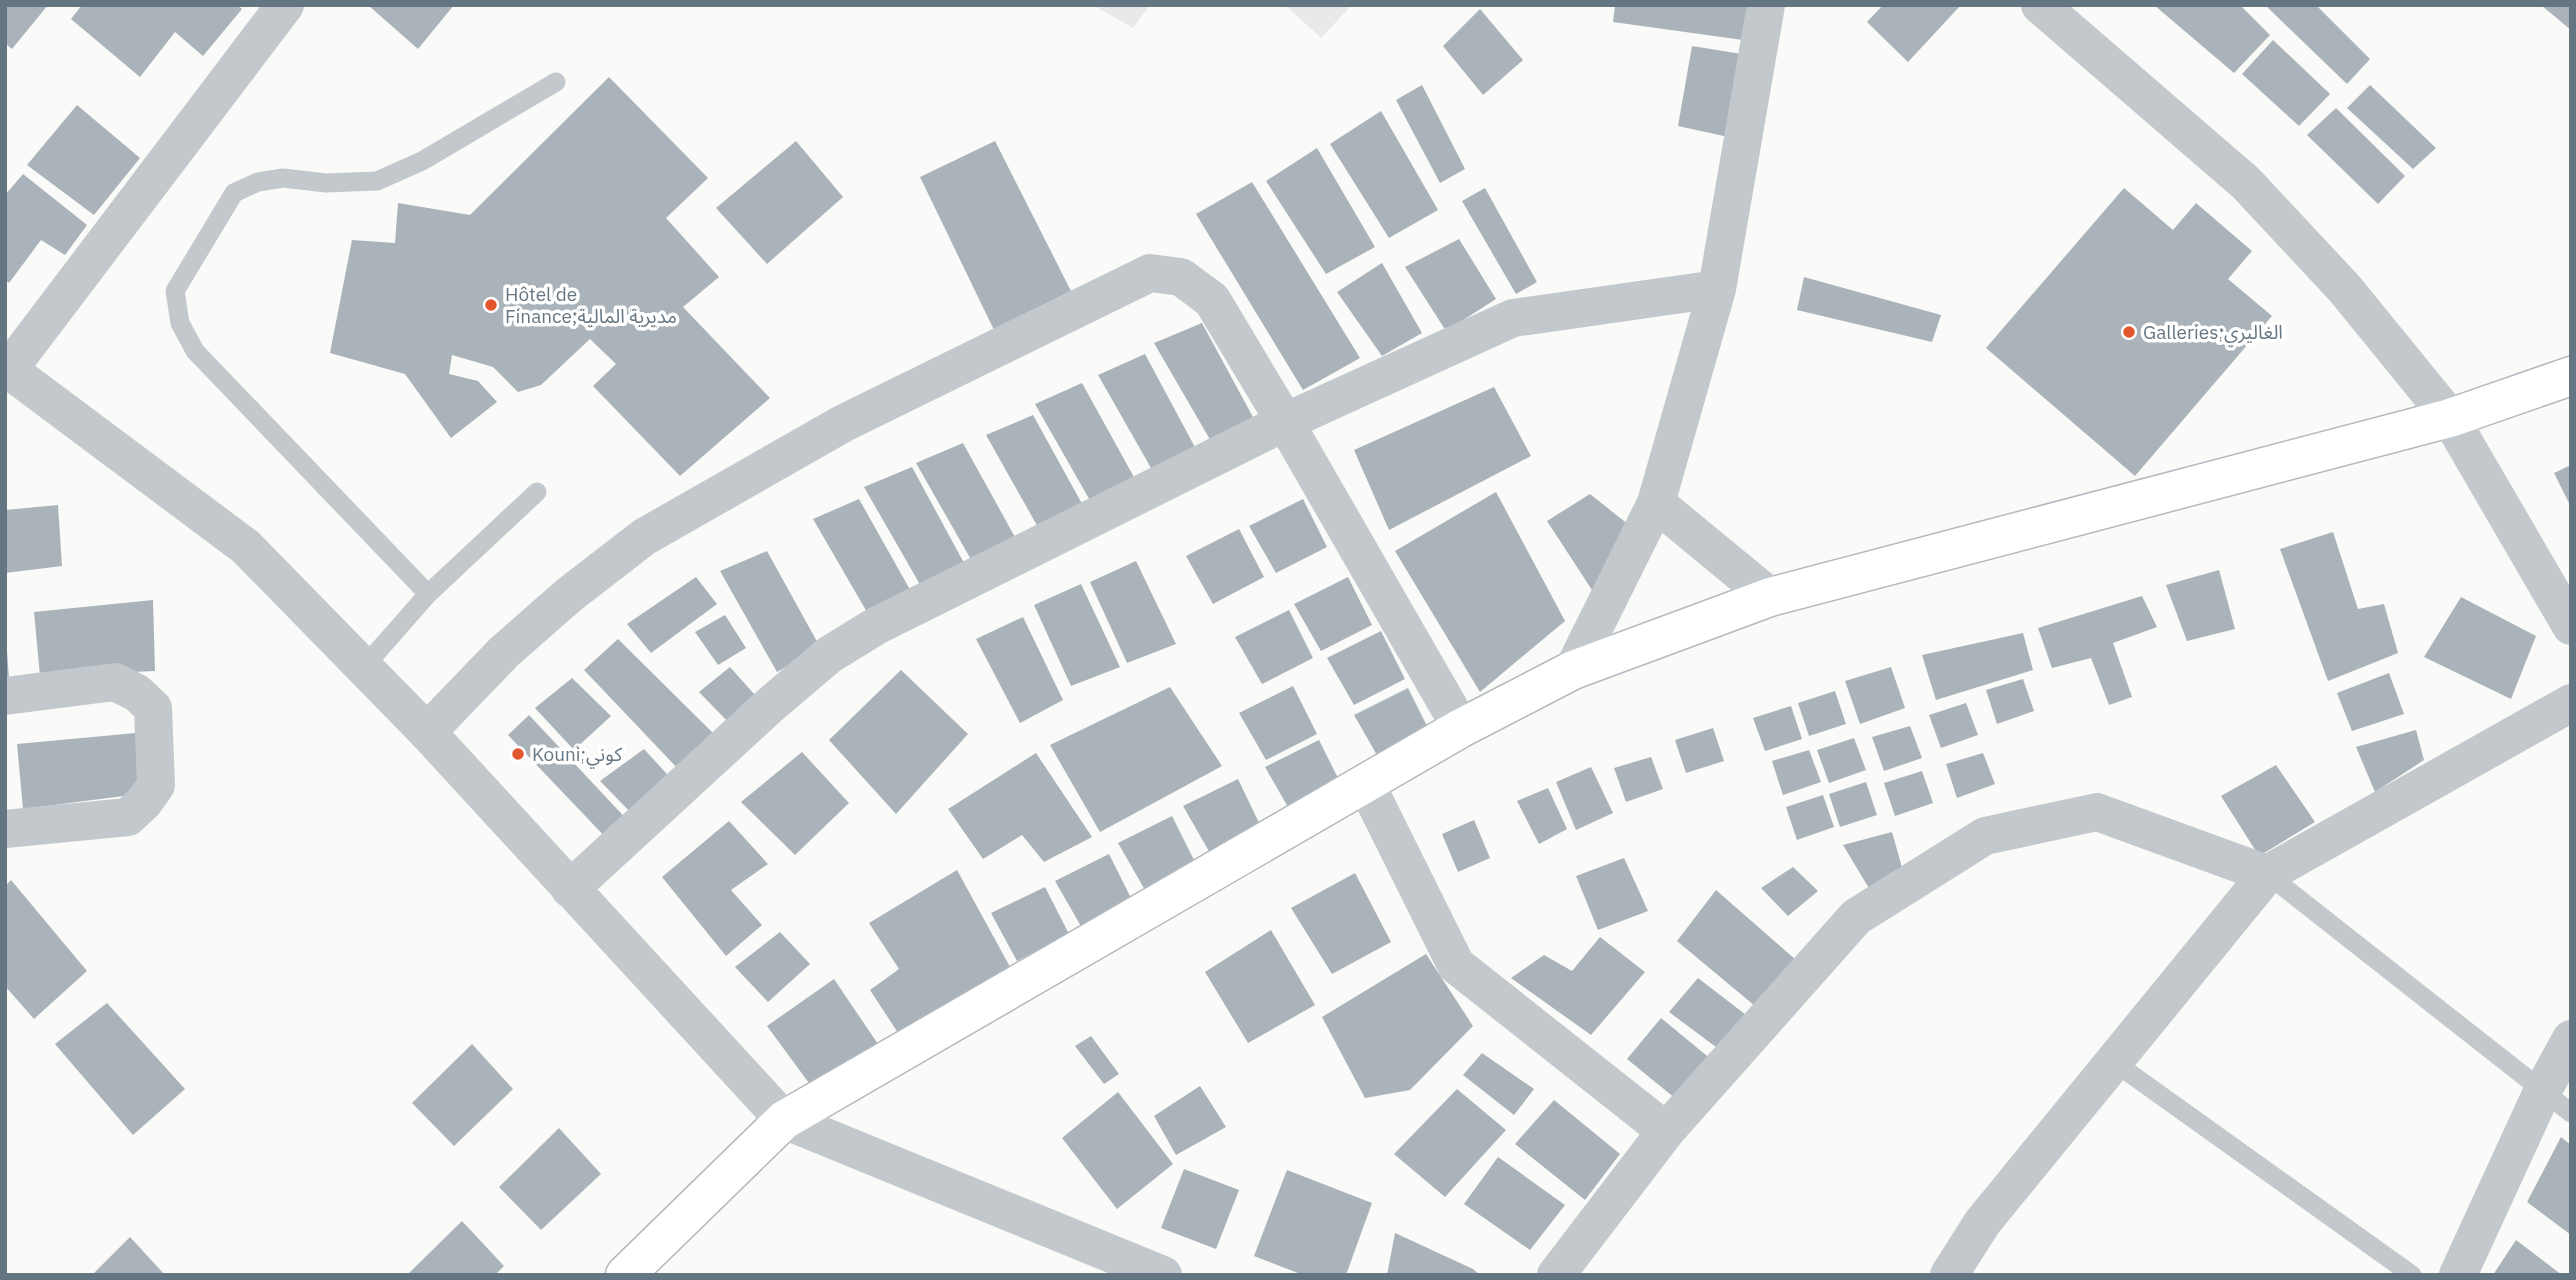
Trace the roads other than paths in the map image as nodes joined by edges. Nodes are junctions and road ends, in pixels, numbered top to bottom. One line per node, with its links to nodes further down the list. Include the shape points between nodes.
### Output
1 (285, 5): 6 (street)
2 (1766, 5): 5 (street)
3 (2040, 5): 8 (street, via 2246,183 2345,289)
4 (556, 82): 12 (lane, via 422,161 377,181 326,183 283,178 234,193 175,291 180,323 195,351)
5 (1717, 289): 9 (street, via 1513,318); 11 (street)
6 (7, 368): 15 (street, via 246,547)
7 (2571, 376): 8 (main road)
8 (2450, 418): 13 (main road); 14 (street)
9 (1285, 422): 19 (street); 20 (street, via 1212,300 1181,277 1150,273 844,423 644,537 504,652); 24 (street, via 889,620 829,655)
10 (537, 492): 12 (lane)
11 (1656, 503): 13 (street); 16 (street)
12 (428, 594): 15 (lane)
13 (1770, 597): 16 (main road)
14 (2571, 626)
15 (363, 668): 20 (street)
16 (1573, 670): 19 (main road)
17 (5, 696): 22 (street, via 115,682 137,693 153,708 156,785 128,817)
18 (2571, 703): 23 (street)
19 (1461, 728): 21 (main road)
20 (427, 732): 24 (street)
21 (1366, 784): 28 (main road); 29 (street, via 1455,965)
22 (5, 829)
23 (2267, 874): 26 (street); 27 (lane); 29 (street, via 2096,812 1986,836 1856,917)
24 (570, 890): 28 (street)
25 (2571, 1039): 27 (street)
26 (2114, 1062): 33 (street, via 1982,1223); 34 (lane)
27 (2557, 1102): 35 (street)
28 (785, 1120): 30 (main road); 31 (street)
29 (1666, 1130): 32 (street)
30 (625, 1275)
31 (1163, 1275)
32 (1556, 1275)
33 (1949, 1275)
34 (2412, 1275)
35 (2458, 1275)

